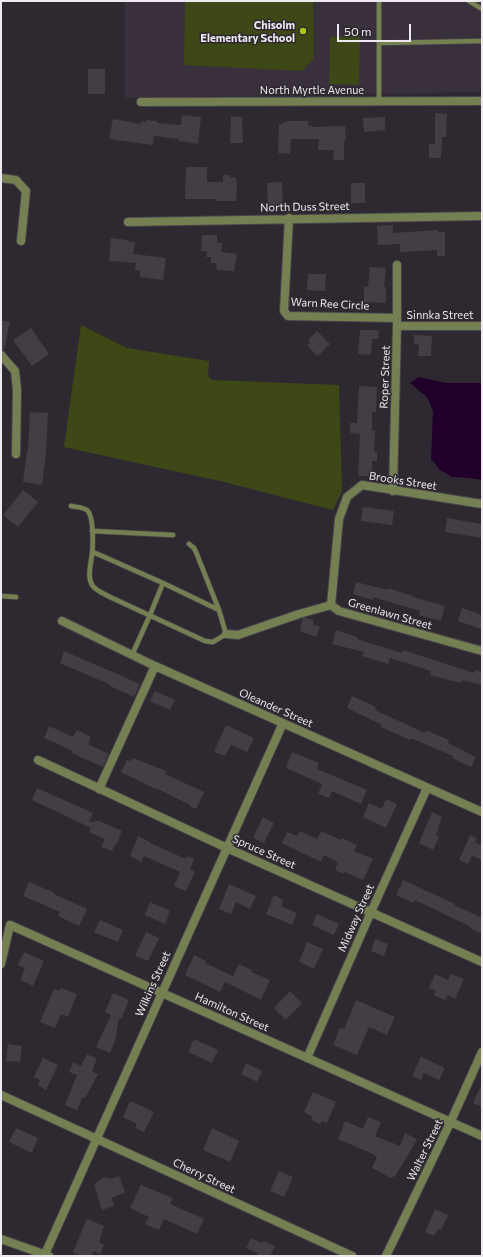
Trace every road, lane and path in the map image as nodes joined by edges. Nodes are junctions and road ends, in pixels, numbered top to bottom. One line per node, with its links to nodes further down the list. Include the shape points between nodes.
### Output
1 (379, 1): 5 (lane)
2 (472, 2): 3 (lane)
3 (482, 9)
4 (482, 41): 5 (lane)
5 (379, 42): 6 (lane)
6 (379, 101): 7 (street, North Myrtle Avenue); 8 (street, North Myrtle Avenue)
7 (482, 101)
8 (141, 102)
9 (1, 178): 13 (street, via 16,180 26,191)
10 (482, 216): 11 (street, North Duss Street)
11 (288, 218): 12 (street, North Duss Street); 15 (street, Warn Ree Circle, via 284,311 288,316)
12 (128, 222)
13 (21, 241)
14 (397, 265): 15 (street, Roper Street)
15 (397, 322): 16 (street, Sinnka Street); 19 (street, Roper Street)
16 (482, 326)
17 (1, 355): 18 (street, via 15,371)
18 (16, 454)
19 (393, 491): 20 (street, Brooks Street); 29 (street, Brooks Street, via 362,485 347,497 339,519)
20 (482, 504)
21 (71, 506): 22 (lane, via 88,511 92,519)
22 (92, 531): 23 (lane); 25 (lane)
23 (173, 534)
24 (189, 544): 30 (lane, via 196,552)
25 (92, 552): 26 (lane); 31 (lane, via 90,573 93,585 99,591)
26 (163, 583): 30 (lane); 31 (lane)
27 (1, 596): 28 (lane)
28 (16, 597)
29 (331, 605): 33 (street, Greenlawn Street, via 238,635); 34 (street, Greenlawn Street, via 339,611)
30 (219, 610): 33 (lane)
31 (150, 615): 33 (lane, via 205,641 213,642); 35 (lane)
32 (62, 621): 35 (street, Oleander Street)
33 (226, 634)
34 (482, 651)
35 (132, 655): 36 (street, Oleander Street)
36 (155, 666): 37 (street, Oleander Street); 40 (street)
37 (282, 723): 39 (street, Oleander Street); 42 (street, Wilkins Street)
38 (38, 760): 40 (street, Spruce Street)
39 (427, 788): 41 (street, Oleander Street); 43 (street, Midway Street)
40 (99, 789): 42 (street, Spruce Street)
41 (482, 812)
42 (227, 848): 43 (street, Spruce Street); 46 (street, Wilkins Street)
43 (371, 912): 44 (street, Spruce Street); 48 (street, Midway Street)
44 (482, 962)
45 (1, 964): 46 (street, Hamilton Street, via 10,925)
46 (161, 992): 48 (street, Hamilton Street); 52 (street, Wilkins Street)
47 (482, 1052): 50 (street, Walter Street)
48 (307, 1058): 50 (street, Hamilton Street)
49 (1, 1095): 52 (street, Cherry Street)
50 (451, 1122): 51 (street, Hamilton Street); 56 (street, Walter Street)
51 (482, 1136)
52 (96, 1139): 54 (street, Wilkins Street); 55 (street, Cherry Street)
53 (1, 1239): 54 (street)
54 (47, 1255)
55 (352, 1256)
56 (386, 1256)

